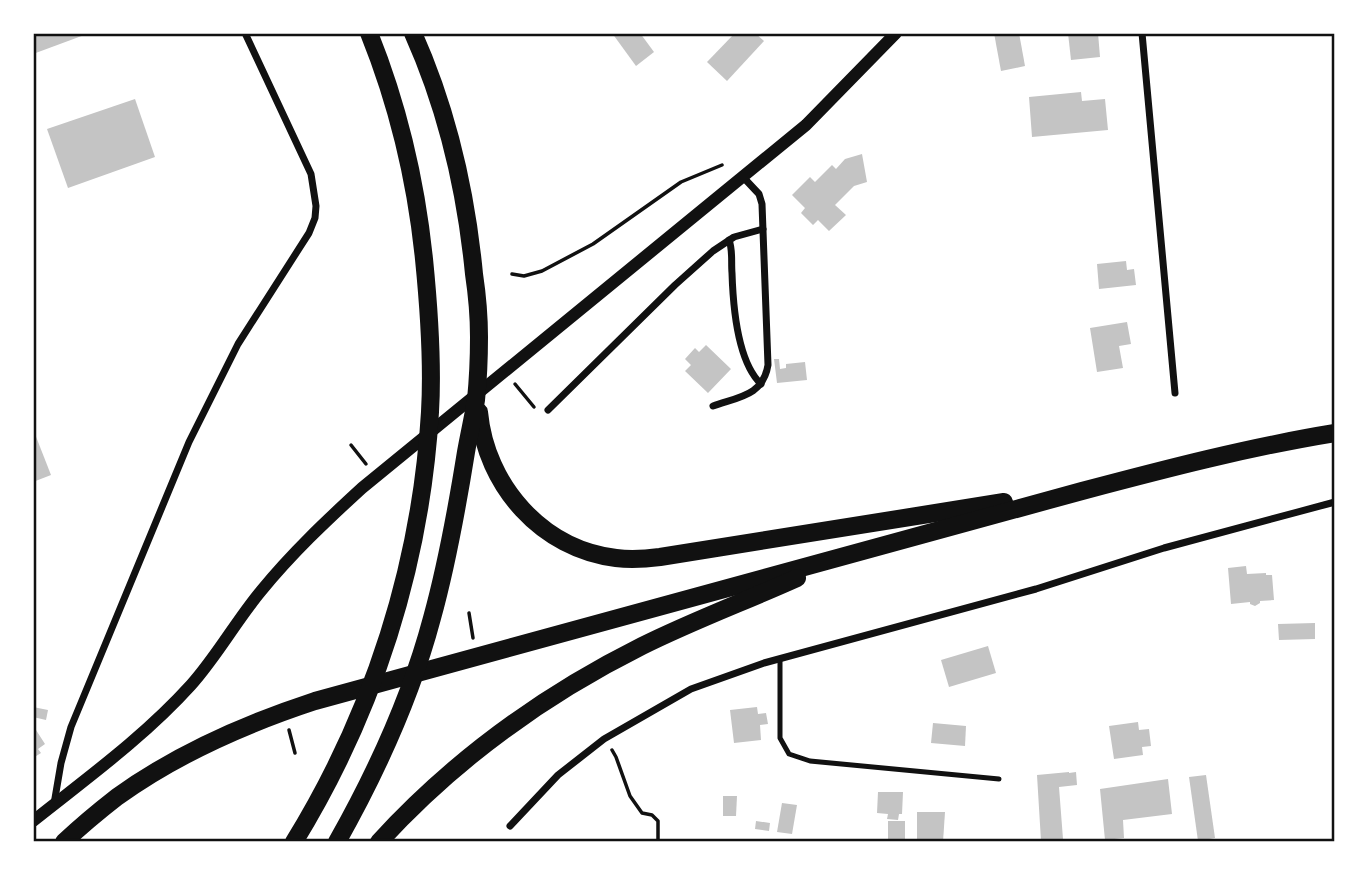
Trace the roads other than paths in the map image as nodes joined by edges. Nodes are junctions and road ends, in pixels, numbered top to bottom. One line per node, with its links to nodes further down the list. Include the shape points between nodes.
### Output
1 (245, 33): 20 (street, via 311,174 315,218 238,344 189,442 71,727)
2 (369, 33): 24 (main road, via 402,133 420,222 430,331 428,438 416,525 384,650 342,755)
3 (413, 33): 9 (main road, via 438,96 466,214 478,311)
4 (896, 33): 6 (street, via 807,125)
5 (1142, 33): 11 (street)
6 (743, 177): 7 (street, via 761,198); 20 (street, via 362,488 282,566 198,676 144,732)
7 (763, 229): 8 (street); 10 (street, via 768,365)
8 (729, 240): 10 (street, via 738,330 751,371); 13 (street, via 675,285)
9 (477, 377): 15 (main road, via 484,439 509,494 550,534 607,557 660,557); 25 (main road, via 449,550 432,620 390,738)
10 (761, 384): 12 (street, via 750,393)
11 (1175, 393)
12 (713, 406)
13 (548, 410)
14 (1335, 433): 15 (main road)
15 (1082, 491): 17 (main road)
16 (1335, 502): 18 (street)
17 (913, 537): 23 (main road, via 330,696 255,722 158,770); 26 (main road, via 804,575 600,668 495,737)
18 (780, 659): 19 (lane, via 780,738 789,754 810,761); 22 (street, via 691,689 604,739 558,775)
19 (999, 779)
20 (53, 805): 21 (street)
21 (33, 821)
22 (510, 825)
23 (64, 842)
24 (295, 842)
25 (337, 842)
26 (379, 842)

